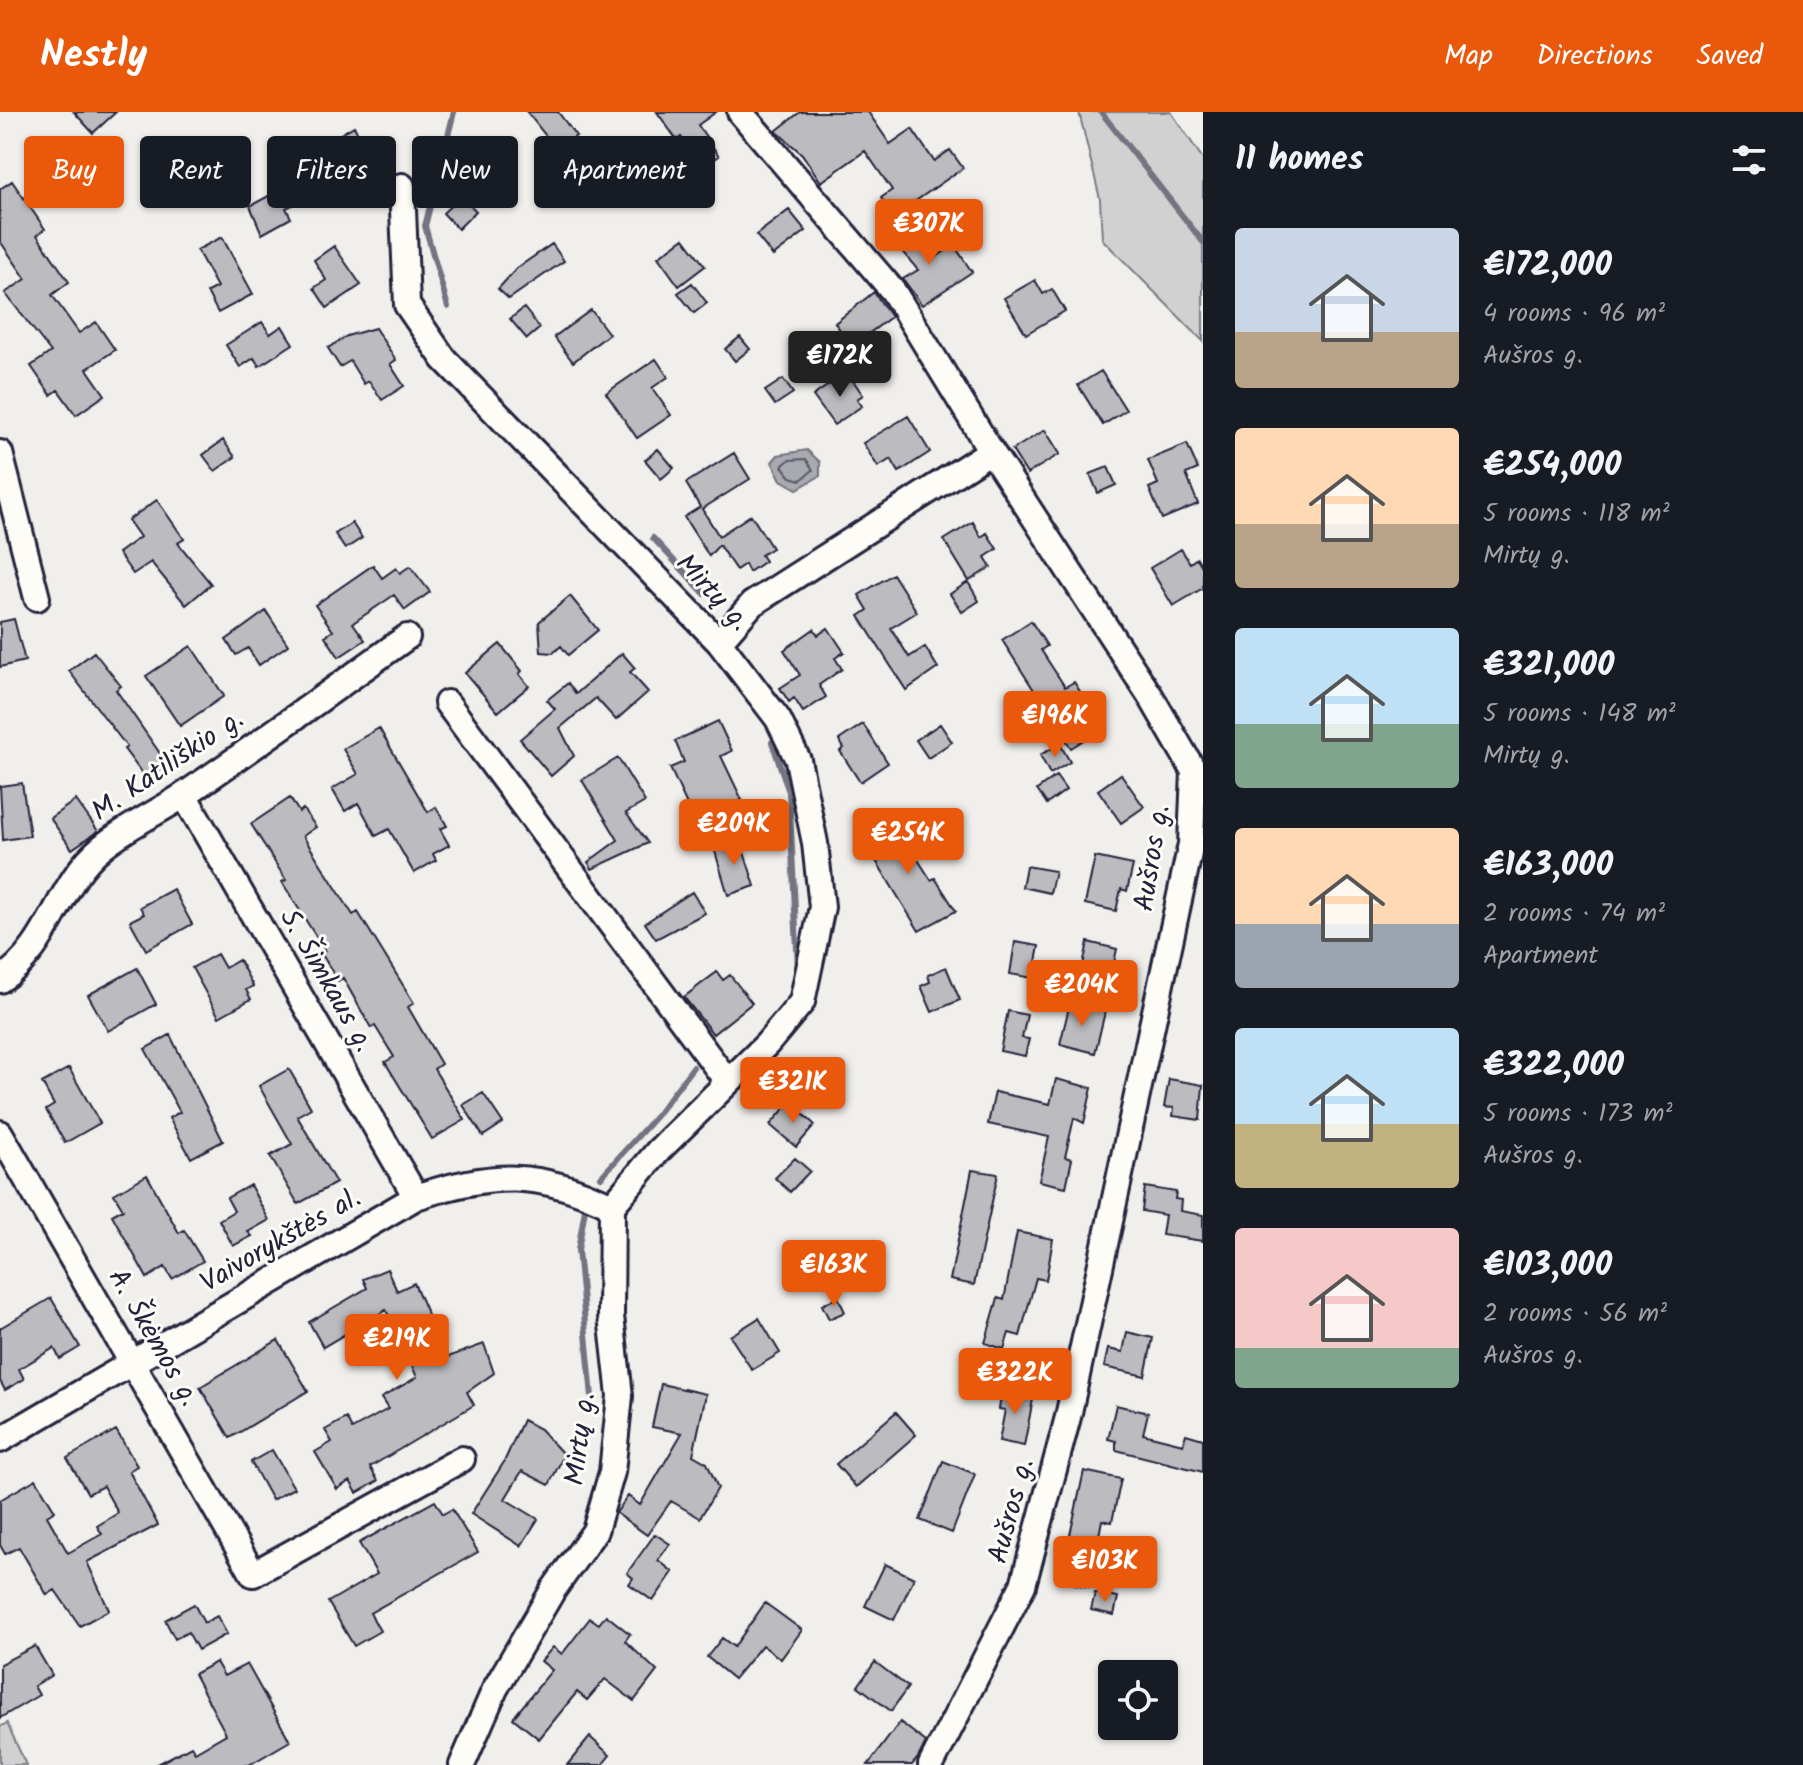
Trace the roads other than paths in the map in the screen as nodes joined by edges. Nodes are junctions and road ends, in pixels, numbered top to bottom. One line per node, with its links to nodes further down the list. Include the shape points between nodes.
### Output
1 (740, 112): 3 (street, Aušros g., via 893,291)
2 (402, 186): 7 (street, Mirtų g., via 407,305 444,359)
3 (991, 451): 7 (street, via 752,604); 19 (street, Aušros g., via 1194,771 1191,844 1068,1417 1023,1585)
4 (1, 460): 5 (street)
5 (37, 598)
6 (407, 637): 9 (street, M. Katiliškio g.)
7 (719, 642): 11 (street, Mirtų g., via 778,719 798,760 822,907 802,1002)
8 (447, 703): 11 (street)
9 (184, 795): 10 (street, M. Katiliškio g., via 100,848 72,882 50,926 21,966); 13 (street, S. Šimkaus g.)
10 (0, 980)
11 (727, 1081): 14 (street, Mirtų g.)
12 (0, 1133): 15 (street, A. Škėmos g.)
13 (416, 1197): 14 (street, Vaivorykštės al., via 493,1177 570,1185); 15 (street, Vaivorykštės al.)
14 (612, 1206): 18 (street, Mirtų g., via 611,1316 620,1396 612,1472 595,1531 495,1689)
15 (133, 1363): 16 (street, Vaivorykštės al.); 17 (street, A. Škėmos g., via 253,1574)
16 (0, 1440)
17 (462, 1459)
18 (462, 1765)
19 (931, 1765)

